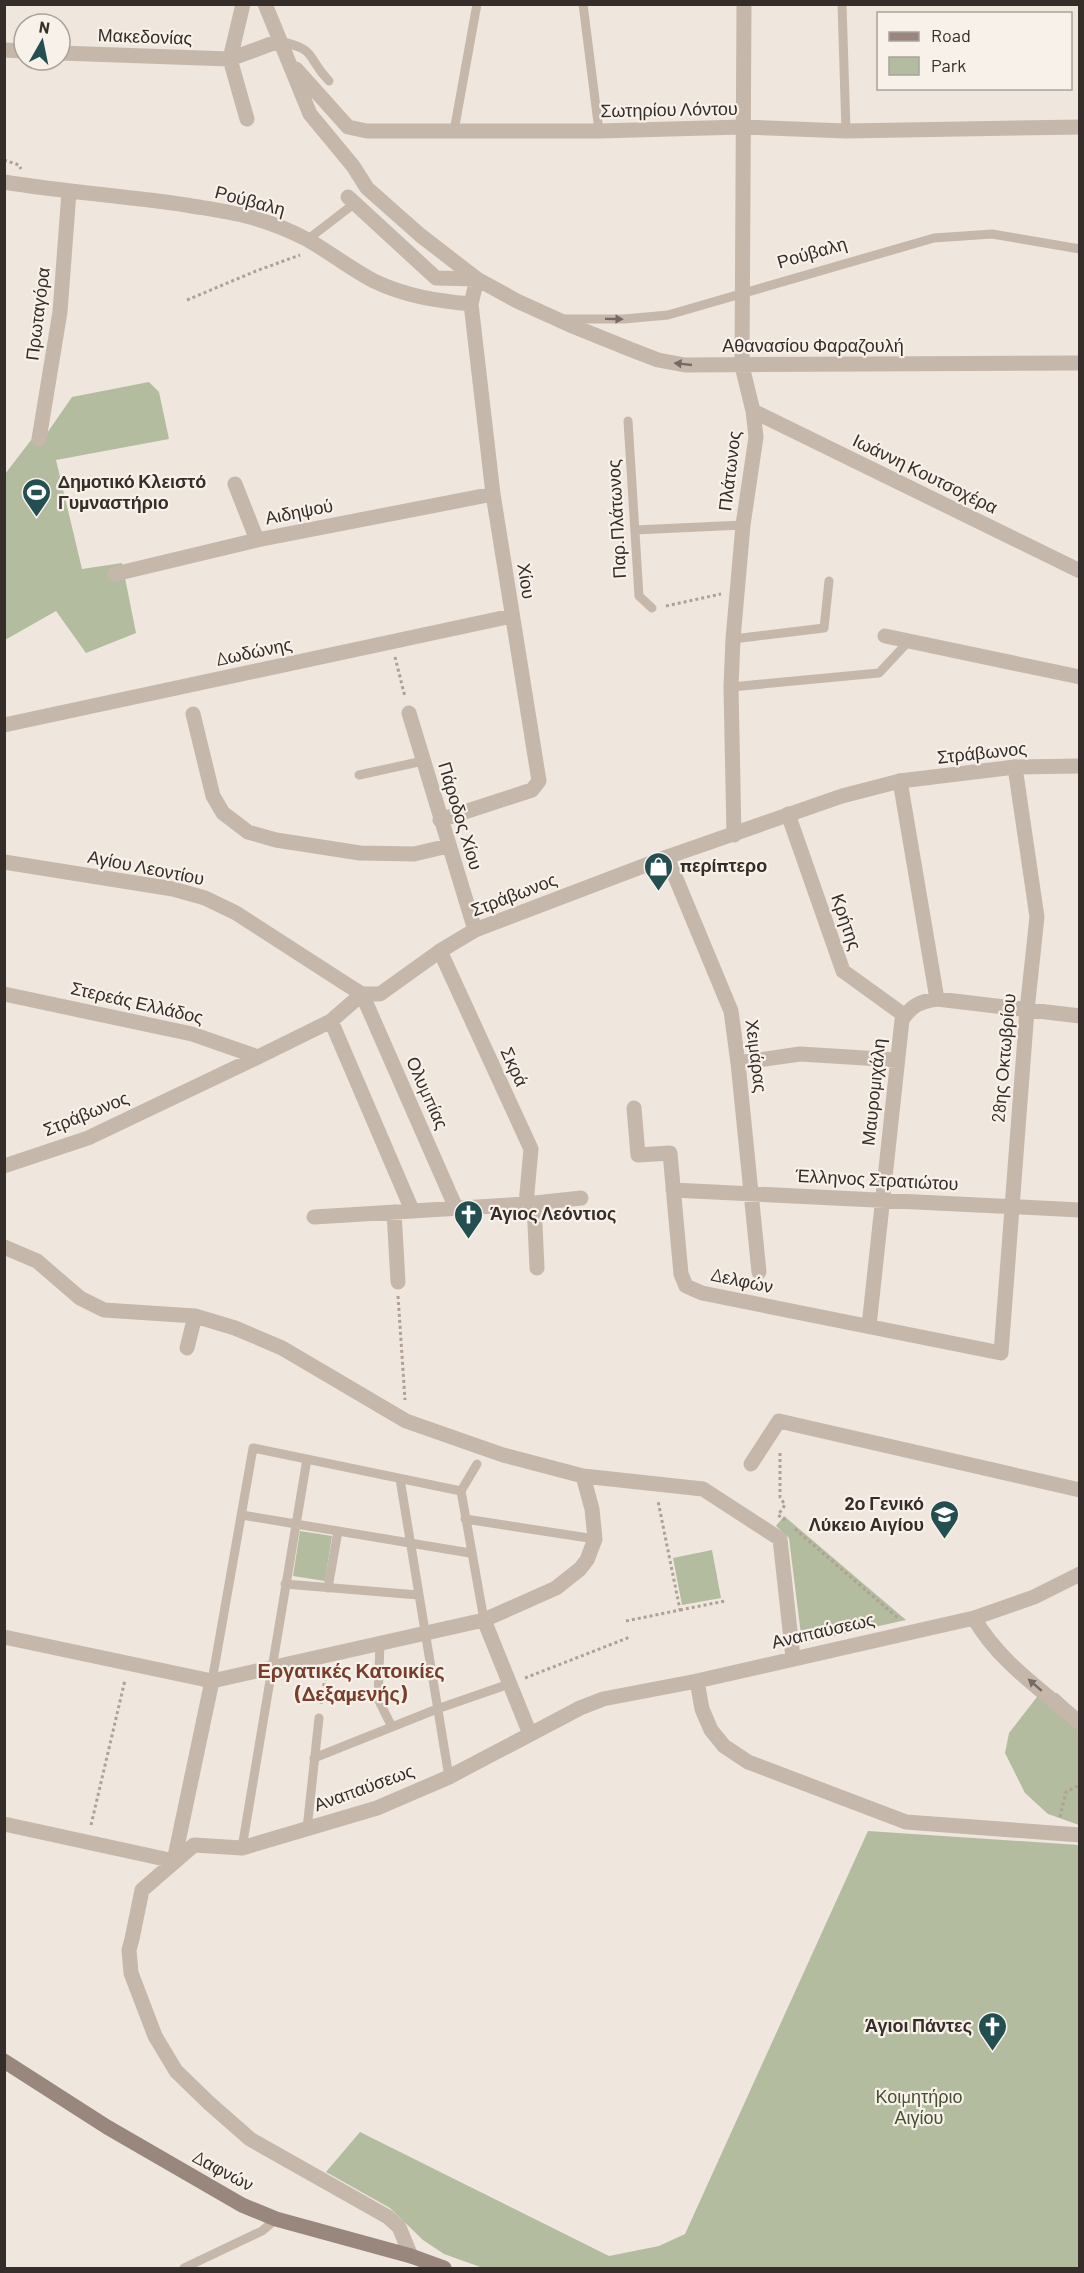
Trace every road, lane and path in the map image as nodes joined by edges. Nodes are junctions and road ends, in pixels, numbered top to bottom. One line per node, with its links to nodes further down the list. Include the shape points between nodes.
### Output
1 (243, 4): 9 (street)
2 (477, 4): 16 (lane)
3 (583, 4): 17 (lane)
4 (744, 4): 13 (street, Πλάτωνος)
5 (842, 4): 15 (lane)
6 (268, 7): 7 (street)
7 (279, 41): 9 (street, Μακεδονίας); 10 (street); 11 (lane, via 300,45 311,53)
8 (72, 53): 9 (street, Μακεδονίας)
9 (230, 59): 12 (street)
10 (288, 61): 16 (street, Σωτηρίου Λόντου, via 348,127 367,131); 25 (street, via 310,114 367,188)
11 (329, 81)
12 (247, 119)
13 (743, 127): 15 (street, Σωτηρίου Λόντου); 17 (street, Σωτηρίου Λόντου); 26 (street, Πλάτωνος)
14 (1080, 127): 15 (street, Σωτηρίου Λόντου)
15 (846, 130)
16 (454, 131): 17 (street, Σωτηρίου Λόντου)
17 (599, 131)
18 (4, 160): 19 (path)
19 (19, 165)
20 (4, 182): 21 (street, Ρούβαλη)
21 (69, 192): 23 (street, Ρούβαλη, via 219,210 257,219); 34 (street, Πρωταγόρα, via 60,312)
22 (351, 200): 23 (lane); 25 (street, via 436,278)
23 (313, 243): 27 (path); 28 (street, Ρούβαλη, via 367,277 409,295)
24 (1080, 249): 26 (lane, Ρούβαλη, via 992,234 934,238)
25 (477, 279): 28 (street, Χίου); 29 (street, Αθανασίου Φαραζουλή)
26 (742, 293): 29 (lane, Ρούβαλη, one-way to 26, via 657,317); 31 (street, Πλάτωνος)
27 (187, 300)
28 (471, 304): 36 (street, Χίου)
29 (556, 319): 31 (street, Αθανασίου Φαραζουλή, one-way to 29, via 671,363)
30 (1080, 363): 31 (street, Αθανασίου Φαραζουλή)
31 (742, 366): 32 (street, Πλάτωνος)
32 (753, 411): 37 (street, Πλάτωνος, via 756,437); 40 (street, Ιωάννη Κουτσοχέρα)
33 (628, 421): 38 (lane, Παρ.Πλάτωνος)
34 (39, 439)
35 (236, 484): 39 (street)
36 (493, 494): 39 (street, Αιδηψού); 45 (street, Χίου)
37 (743, 525): 38 (lane); 43 (street, Πλάτωνος)
38 (635, 530): 44 (lane, Παρ.Πλάτωνος, via 639,596)
39 (257, 540): 41 (street, Αιδηψού)
40 (1080, 572)
41 (115, 574)
42 (829, 581): 47 (lane, via 824,628)
43 (736, 591): 44 (path); 47 (street, Πλάτωνος)
44 (652, 608)
45 (512, 616): 49 (street, Δωδώνης); 61 (street, Χίου, via 539,781 532,790)
46 (885, 636): 48 (street)
47 (733, 639): 51 (street, Πλάτωνος)
48 (909, 641): 50 (street); 51 (lane, via 879,673)
49 (391, 642): 52 (path); 54 (street, Δωδώνης)
50 (1080, 677)
51 (731, 687): 62 (street, Πλάτωνος)
52 (409, 713): 55 (street, Πάροδος Χίου)
53 (193, 714): 63 (street, via 213,796 223,813 248,832 360,853 414,854)
54 (4, 725)
55 (423, 761): 58 (lane); 61 (street, Πάροδος Χίου)
56 (1080, 766): 57 (street, Στράβωνος)
57 (1014, 767): 59 (street, Στράβωνος); 71 (street, 28ης Οκτωβρίου, via 1037,917)
58 (359, 775)
59 (900, 782): 60 (street, Στράβωνος); 70 (street)
60 (788, 814): 62 (street, Στράβωνος); 72 (street, Κρήτης, via 843,971)
61 (440, 820): 63 (street, Πάροδος Χίου)
62 (735, 835): 64 (street, Στράβωνος)
63 (448, 846): 66 (street, Πάροδος Χίου)
64 (668, 857): 66 (street, Στράβωνος); 77 (street, Χειμάρας, via 731,1011)
65 (4, 862): 69 (street, Αγίου Λεοντίου, via 173,889 205,898 236,913)
66 (475, 930): 67 (street, Στράβωνος)
67 (440, 951): 69 (street, Στράβωνος, via 387,991); 84 (street, Σκρά, via 531,1149)
68 (4, 994): 75 (street, Στερεάς Ελλάδος, via 192,1034)
69 (362, 994): 74 (street, Στράβωνος); 86 (street, Ολυμπίας)
70 (937, 999): 71 (street); 72 (street, via 918,1002)
71 (1027, 1010): 73 (street); 85 (street, 28ης Οκτωβρίου)
72 (907, 1011): 76 (street, Μαυρομιχάλη, via 902,1020)
73 (1080, 1016)
74 (331, 1021): 75 (street, Στράβωνος); 87 (street)
75 (258, 1057): 79 (street, Στράβωνος, via 88,1138)
76 (897, 1060): 77 (street, via 800,1054); 83 (street, Μαυρομιχάλη)
77 (738, 1063): 81 (street, Χειμάρας)
78 (634, 1108): 80 (street, Δελφών, via 638,1155 670,1153)
79 (4, 1166)
80 (673, 1190): 81 (street, Έλληνος Στρατιώτου); 96 (street, Δελφών, via 681,1274 686,1286 702,1293)
81 (751, 1194): 83 (street, Έλληνος Στρατιώτου); 93 (street, Χειμάρας)
82 (581, 1198): 84 (street)
83 (882, 1200): 85 (street, Έλληνος Στρατιώτου); 96 (street, Μαυρομιχάλη)
84 (530, 1203): 86 (street); 92 (street, Σκρά)
85 (1011, 1206): 88 (street, Έλληνος Στρατιώτου); 98 (street, 28ης Οκτωβρίου)
86 (456, 1208): 87 (street)
87 (412, 1210): 89 (street)
88 (1080, 1210)
89 (394, 1212): 90 (street); 94 (street)
90 (314, 1217)
91 (4, 1246): 95 (street, via 37,1261 80,1298 104,1310)
92 (537, 1268)
93 (759, 1272)
94 (398, 1282): 99 (path)
95 (195, 1316): 97 (street); 104 (street, via 282,1348 406,1421 503,1455)
96 (869, 1326): 98 (street, Δελφών)
97 (187, 1348)
98 (1000, 1353)
99 (404, 1396)
100 (779, 1421): 103 (street); 107 (street); 125 (path, via 780,1497 785,1505 778,1515)
101 (307, 1459): 105 (lane); 109 (lane, via 253,1448); 111 (lane)
102 (477, 1464): 108 (lane)
103 (751, 1464)
104 (583, 1476): 106 (street); 113 (street)
105 (400, 1479): 108 (lane); 114 (lane)
106 (654, 1483): 121 (path); 131 (street, via 703,1490 780,1539)
107 (1080, 1490)
108 (461, 1491): 110 (lane)
109 (242, 1515): 111 (lane); 134 (lane)
110 (465, 1519): 113 (lane); 115 (lane)
111 (296, 1524): 112 (lane); 117 (lane)
112 (338, 1531): 114 (lane); 118 (lane)
113 (595, 1539): 123 (street, via 580,1569 556,1588)
114 (410, 1543): 115 (lane); 119 (lane)
115 (470, 1553): 123 (lane)
116 (1080, 1574): 122 (street, Αναπαύσεως, via 1034,1597)
117 (285, 1584): 118 (lane); 133 (lane)
118 (328, 1588): 119 (lane)
119 (418, 1595): 126 (lane)
120 (724, 1601): 121 (path)
121 (680, 1610): 124 (path)
122 (974, 1618): 125 (street, Αναπαύσεως); 139 (street, one-way to 122, via 1007,1661)
123 (483, 1620): 126 (street); 136 (street)
124 (626, 1621)
125 (915, 1630): 131 (street, Αναπαύσεως)
126 (425, 1633): 129 (street); 137 (lane)
127 (4, 1637): 132 (street)
128 (630, 1637): 136 (path)
129 (380, 1643): 130 (street); 140 (lane, via 378,1699)
130 (328, 1655): 133 (street); 138 (path)
131 (793, 1658): 135 (street, Αναπαύσεως)
132 (129, 1664): 134 (street); 149 (path)
133 (273, 1667): 134 (street); 150 (lane)
134 (212, 1681): 151 (street)
135 (696, 1681): 141 (street, Αναπαύσεως, via 603,1699); 147 (street, via 711,1730 724,1746 748,1762 906,1822)
136 (509, 1684): 137 (lane); 141 (street)
137 (437, 1709): 140 (lane); 143 (lane)
138 (319, 1718): 142 (lane)
139 (1080, 1723)
140 (392, 1727): 142 (lane)
141 (530, 1734): 143 (street, Αναπαύσεως)
142 (314, 1758): 146 (lane)
143 (449, 1777): 146 (street, Αναπαύσεως, via 377,1808)
144 (1080, 1785): 147 (path, via 1066,1792)
145 (4, 1824): 149 (street)
146 (307, 1829): 150 (street, Αναπαύσεως)
147 (1056, 1833): 148 (street)
148 (1080, 1835)
149 (87, 1842): 151 (street)
150 (242, 1848): 151 (street, Αναπαύσεως, via 194,1845)
151 (174, 1861): 154 (street, Αναπαύσεως, via 142,1890 129,1950 133,1979 165,2053 176,2071 250,2139 388,2217 399,2227)
152 (4, 2061): 153 (main road, Δαφνών, via 190,2177)
153 (276, 2219): 154 (main road, Δαφνών); 155 (lane, via 262,2230)
154 (411, 2256): 156 (main road, Δαφνών)
155 (184, 2268)
156 (444, 2268)

